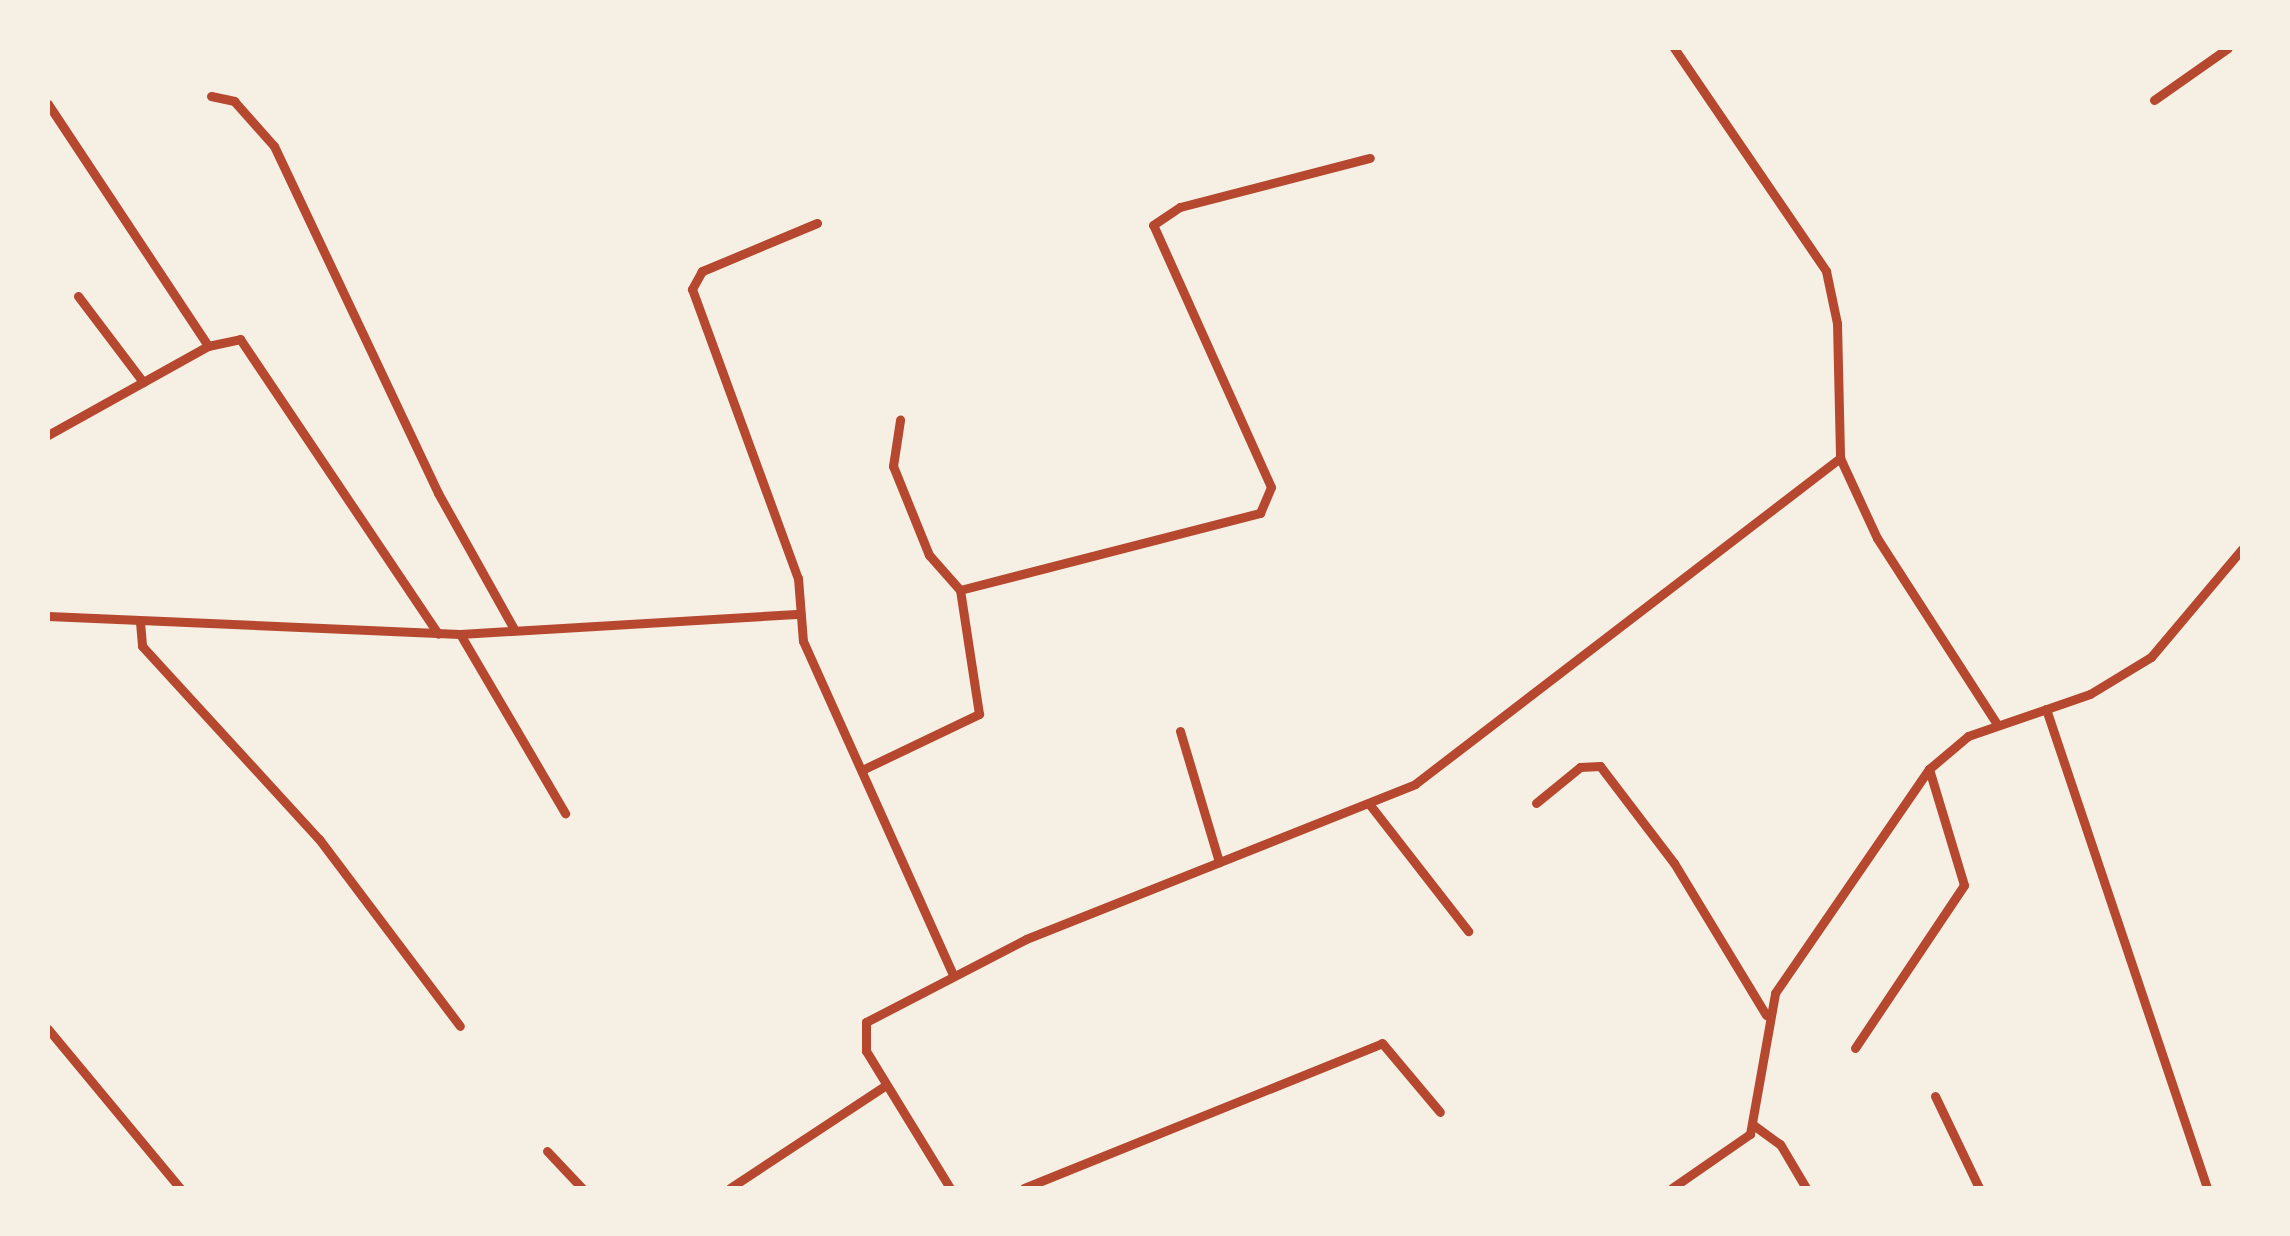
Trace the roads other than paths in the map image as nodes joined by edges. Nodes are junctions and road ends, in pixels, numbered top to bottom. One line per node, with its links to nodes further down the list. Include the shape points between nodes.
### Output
1 (1674, 48): 13 (street, via 1826,271 1837,324)
2 (2228, 48): 4 (street)
3 (211, 96): 19 (street, via 234,101 274,146 438,493)
4 (2154, 100)
5 (48, 104): 9 (street)
6 (1370, 158): 15 (street, via 1180,208 1152,225 1270,487 1260,513)
7 (817, 224): 16 (street, via 692,283 798,578)
8 (78, 296): 10 (street)
9 (208, 346): 10 (street); 20 (street, via 234,336 247,347)
10 (142, 382): 12 (street)
11 (900, 420): 15 (street, via 897,477 929,555)
12 (48, 435)
13 (1840, 458): 23 (street, via 1877,538); 28 (street, via 1430,775)
14 (2242, 550): 22 (street, via 2151,657)
15 (960, 590): 26 (street, via 978,718)
16 (800, 614): 19 (street); 26 (street, via 803,642)
17 (48, 616): 18 (street)
18 (140, 622): 20 (street); 34 (street, via 142,646 319,839)
19 (514, 629): 21 (street)
20 (438, 634): 21 (street)
21 (460, 634): 29 (street)
22 (2046, 709): 23 (street); 51 (street)
23 (1996, 722): 25 (street)
24 (1180, 731): 30 (street)
25 (1929, 769): 33 (street); 36 (street, via 1964,885)
26 (862, 770): 32 (street)
27 (1536, 803): 33 (street, via 1580,767 1600,766 1674,864)
28 (1370, 805): 30 (street); 31 (street)
29 (565, 813)
30 (1220, 862): 32 (street)
31 (1468, 932)
32 (952, 972): 37 (street, via 862,1030)
33 (1766, 1016): 40 (street)
34 (460, 1026)
35 (48, 1029): 43 (street)
36 (1855, 1048)
37 (886, 1085): 45 (street); 46 (street)
38 (1935, 1096): 50 (street)
39 (1440, 1112): 42 (street, via 1382,1042)
40 (1752, 1124): 48 (street, via 1731,1155); 49 (street, via 1780,1144)
41 (547, 1152): 44 (street)
42 (1043, 1185): 47 (street)
43 (180, 1188)
44 (582, 1188)
45 (730, 1188)
46 (950, 1188)
47 (1024, 1188)
48 (1672, 1188)
49 (1806, 1188)
50 (1980, 1188)
51 (2206, 1188)

